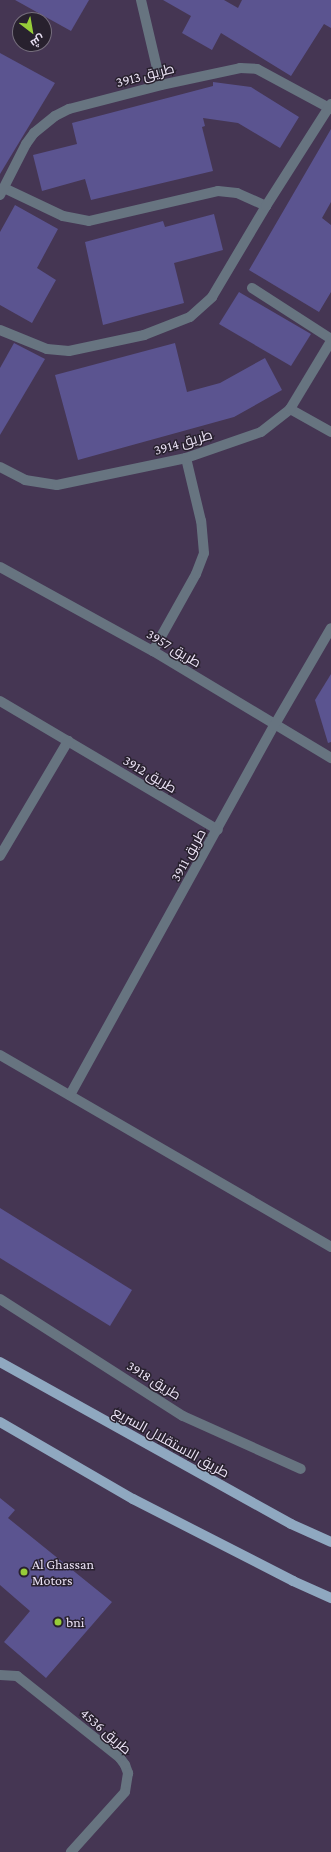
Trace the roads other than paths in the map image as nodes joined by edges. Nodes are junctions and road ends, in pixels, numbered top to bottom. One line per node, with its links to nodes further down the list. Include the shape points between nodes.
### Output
1 (141, 0): 2 (street)
2 (161, 84): 3 (street, طريق 3913, via 240,68 257,69); 4 (street, طريق 3913, via 69,109 55,116 34,133 26,144)
3 (330, 107): 5 (street)
4 (2, 191): 5 (street, via 63,216 89,221 218,191 237,193)
5 (266, 206): 7 (street, via 212,297 190,317 144,335 69,351 47,349)
6 (252, 288): 8 (street)
7 (0, 330)
8 (331, 340): 9 (street, طريق 3914)
9 (290, 409): 10 (street); 11 (street, طريق 3914, via 261,432)
10 (331, 432)
11 (186, 458): 12 (street, طريق 3914, via 56,485 25,480); 15 (street, via 201,521 204,553 196,574)
12 (0, 467)
13 (0, 567): 15 (street, طريق 3957)
14 (331, 628): 17 (street, طريق 3911)
15 (153, 651): 17 (street, طريق 3957)
16 (0, 700): 18 (street, طريق 3912)
17 (274, 726): 19 (street, طريق 3957); 20 (street, طريق 3911)
18 (68, 741): 20 (street, طريق 3912); 21 (street)
19 (331, 758)
20 (218, 830): 23 (street, طريق 3911)
21 (0, 856)
22 (0, 1055): 23 (street)
23 (70, 1096): 24 (street)
24 (331, 1247)
25 (0, 1300): 28 (street, طريق 3918, via 184,1416)
26 (0, 1362): 29 (main road, طريق الاستقلال السريع, via 291,1524)
27 (0, 1422): 30 (main road, via 133,1499)
28 (301, 1469)
29 (331, 1542)
30 (331, 1598)
31 (0, 1675): 32 (street, طريق 4536, via 17,1676 126,1765 128,1773 125,1792)
32 (71, 1852)

